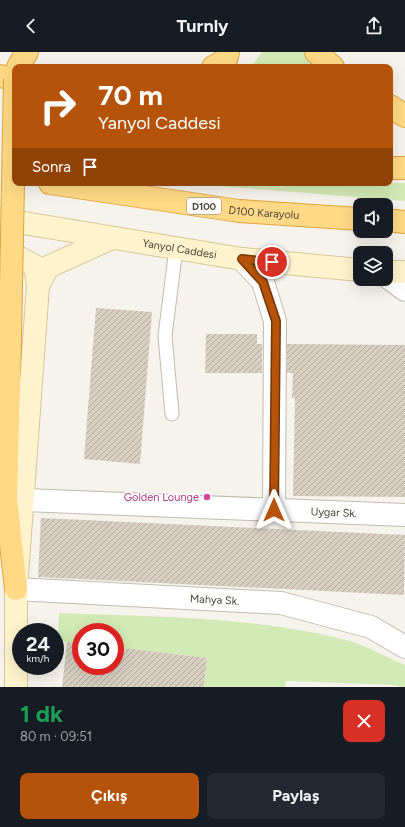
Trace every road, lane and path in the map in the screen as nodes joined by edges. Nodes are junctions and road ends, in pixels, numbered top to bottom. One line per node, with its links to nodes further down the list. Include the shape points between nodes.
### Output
1 (27, 52): 3 (highway)
2 (228, 52): 4 (highway, via 226,60)
3 (20, 64)
4 (219, 64)
5 (0, 76): 6 (highway)
6 (12, 78)
7 (393, 108): 9 (highway)
8 (393, 117): 9 (highway)
9 (405, 117)
10 (0, 127): 11 (highway)
11 (12, 129)
12 (393, 168): 13 (highway)
13 (405, 168)
14 (0, 175): 15 (highway)
15 (12, 177)
16 (13, 186): 36 (highway, bridge, via 6,499)
17 (70, 186): 19 (highway, D100 Karayolu / D100, via 239,211)
18 (0, 219): 22 (main road, Yanyol Caddesi)
19 (353, 219)
20 (393, 221): 21 (highway)
21 (405, 222)
22 (112, 238): 23 (main road, Yanyol Caddesi); 30 (main road, via 48,267)
23 (176, 248): 25 (main road, Yanyol Caddesi); 32 (lane, via 165,336)
24 (0, 251): 30 (main road, via 7,250 35,266)
25 (242, 259): 26 (main road, Yanyol Caddesi); 34 (street, via 263,282 276,321)
26 (353, 269)
27 (393, 272): 28 (main road)
28 (405, 272)
29 (393, 281): 31 (street)
30 (38, 286): 33 (main road)
31 (405, 290)
32 (172, 414)
33 (24, 500): 34 (street, Uygar Sk.); 36 (main road)
34 (274, 510): 35 (street, Uygar Sk.)
35 (405, 515)
36 (16, 589): 37 (street, Mahya Sk., via 281,603 371,627); 38 (main road)
37 (405, 647)
38 (16, 687)

